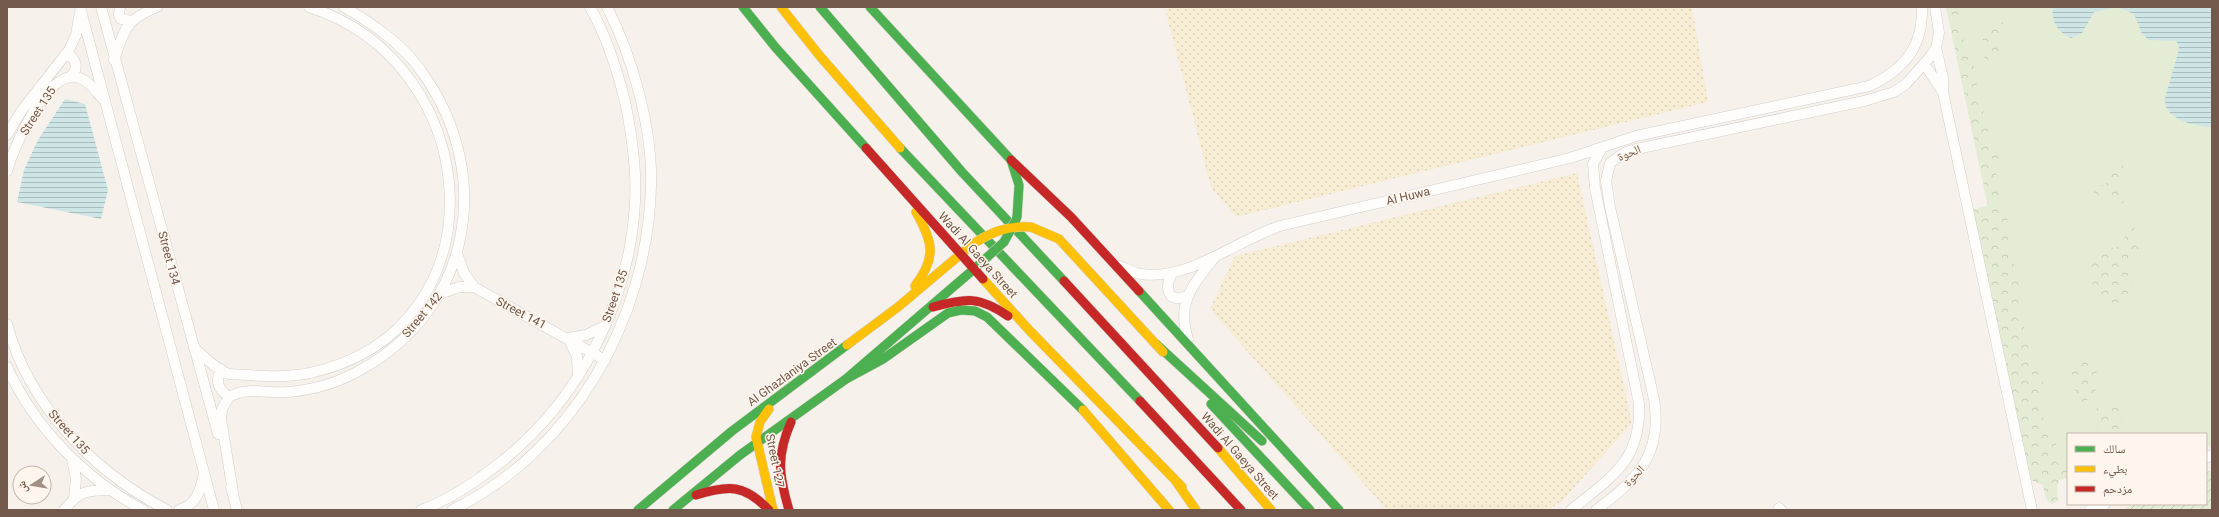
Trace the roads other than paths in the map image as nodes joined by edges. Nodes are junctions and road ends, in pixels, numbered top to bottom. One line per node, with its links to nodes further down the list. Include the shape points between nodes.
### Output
1 (101, 7): 20 (street, Street 134)
2 (120, 7): 16 (street, via 121,19)
3 (157, 7): 16 (street)
4 (309, 7): 53 (street, Street 142, via 334,17 379,46 412,82 428,109 439,134 450,178 451,215 444,247 427,290 407,317 389,334 355,357 321,370 287,377 230,374)
5 (344, 7): 32 (street, Street 142, via 388,36 409,56 424,74 440,102 452,130 464,176 465,199)
6 (590, 7): 44 (street, Street 135, via 620,82 629,122 636,183 634,218 627,258 616,299)
7 (607, 7): 51 (street, Street 135, via 619,35 639,98 647,133 651,186 639,275 624,322)
8 (743, 7): 30 (main road, Wadi Al Gaeya Street, via 776,48)
9 (781, 7): 65 (main road, Wadi Al Gaeya Street, via 907,156)
10 (820, 7): 17 (main road, Wadi Al Gaeya Street)
11 (827, 7): 17 (main road)
12 (870, 7): 28 (main road)
13 (1922, 7): 26 (street, الحوة, via 1922,30 1915,48 1903,63 1880,80 1855,89 1636,136)
14 (1935, 7): 18 (street, الحوة, via 1939,33)
15 (80, 8): 19 (street, Street 135, via 76,35); 24 (street, Street 134)
16 (130, 21): 20 (street)
17 (853, 43): 61 (main road, Wadi Al Gaeya Street, via 962,172)
18 (1936, 48): 21 (street, الحوة); 23 (street, via 1943,78)
19 (66, 54): 22 (street, via 72,57 76,64 75,72); 25 (street, Street 135, via 22,110)
20 (114, 60): 49 (street, Street 134)
21 (1925, 65): 23 (street); 27 (street, الحوة, via 1906,84 1881,97 1644,147)
22 (70, 77): 24 (street, via 84,80); 29 (street, Street 135, via 56,82 37,107 17,144)
23 (1943, 92): 96 (street)
24 (105, 101): 62 (street, Street 134)
25 (7, 135)
26 (1602, 148): 27 (street); 34 (street, Al Huwa, via 1570,158 1280,226 1259,233); 94 (street, الحوة, via 1593,164 1594,188 1639,404 1640,421 1636,443 1625,463)
27 (1616, 157): 95 (street, الحوة, via 1607,169 1607,190 1654,399 1656,428 1647,462 1636,477)
28 (1011, 160): 31 (main road, bridge, via 1018,185 1017,217); 35 (main road, via 1071,217)
29 (7, 171)
30 (900, 185): 33 (main road, Wadi Al Gaeya Street); 41 (main road, via 924,225 933,250 930,263 921,279)
31 (1013, 226): 33 (main road, bridge, via 996,230); 36 (main road, bridge, via 1004,242); 47 (main road, Wadi Al Gaeya Street, bridge, via 1031,227 1051,235 1064,244)
32 (458, 253): 38 (street, Street 141, via 464,273); 39 (street, Street 142)
33 (960, 253): 36 (main road, Wadi Al Gaeya Street); 41 (main road, Al Ghazlaniya Street)
34 (1217, 254): 37 (street, Al Huwa); 40 (street, Al Huwa)
35 (1114, 264): 37 (street, Al Huwa, via 1139,274); 48 (main road)
36 (974, 268): 42 (main road); 45 (main road, Wadi Al Gaeya Street)
37 (1172, 273): 40 (street, via 1167,285 1168,292 1179,299)
38 (474, 287): 39 (street, via 458,288); 46 (street, Street 141)
39 (440, 294): 56 (street, Street 142, via 398,344 361,370 306,390 272,392 251,389)
40 (1189, 295): 48 (street, Al Huwa, via 1184,306 1183,324)
41 (898, 307): 57 (main road, Al Ghazlaniya Street)
42 (929, 308): 45 (main road, via 974,298 995,306); 55 (main road)
43 (7, 324): 73 (street, Street 135, via 21,362 61,426 116,478 134,492)
44 (605, 326): 46 (street, via 586,335); 50 (street, Street 135)
45 (1030, 331): 64 (main road, Wadi Al Gaeya Street)
46 (568, 338): 50 (street, Street 141); 54 (street, via 577,356)
47 (1156, 344): 63 (main road, via 1286,464); 92 (main road, Wadi Al Gaeya Street)
48 (1190, 346): 63 (main road)
49 (194, 348): 53 (street, Street 142); 67 (street, Street 134)
50 (591, 352): 51 (street, Street 141); 54 (street, Street 135)
51 (605, 360): 79 (street, Street 135, via 574,409 547,441 517,469 491,488)
52 (7, 367): 60 (street, Street 135, via 38,418)
53 (221, 369): 56 (street, via 217,381 219,388)
54 (578, 377): 78 (street, Street 135, via 542,426 517,450 457,493)
55 (846, 379): 58 (main road); 85 (main road, via 883,359 948,313 961,310 975,311 987,317 1086,413)
56 (229, 397): 67 (street, via 222,410 221,419)
57 (776, 399): 59 (main road, Street 127, via 760,422); 80 (main road, Al Ghazlaniya Street, via 732,431)
58 (793, 418): 59 (main road); 84 (main road, Street 127, via 782,438 779,456)
59 (757, 444): 69 (main road); 83 (main road, Street 127)
60 (72, 459): 66 (street, Street 135); 68 (street, via 76,479)
61 (1233, 464): 90 (main road, Wadi Al Gaeya Street); 91 (main road)
62 (204, 471): 74 (street, via 196,500); 75 (street, Street 134)
63 (1308, 478): 93 (main road)
64 (1175, 480): 86 (main road); 87 (main road, Wadi Al Gaeya Street)
65 (1216, 483): 88 (main road); 89 (main road, Wadi Al Gaeya Street)
66 (110, 490): 68 (street, via 91,490); 72 (street, Street 135)
67 (233, 495): 76 (street, Street 134); 77 (street)
68 (74, 498): 71 (street)
69 (688, 498): 81 (main road); 82 (main road, via 719,488 740,488 758,498)
70 (2102, 505): 97 (street)
71 (64, 510)
72 (143, 510)
73 (167, 510)
74 (179, 510)
75 (214, 510)
76 (237, 510)
77 (242, 510)
78 (421, 510)
79 (452, 510)
80 (638, 510)
81 (673, 510)
82 (768, 510)
83 (773, 510)
84 (789, 510)
85 (1169, 510)
86 (1196, 510)
87 (1204, 510)
88 (1235, 510)
89 (1241, 510)
90 (1271, 510)
91 (1283, 510)
92 (1310, 510)
93 (1338, 510)
94 (1571, 510)
95 (1596, 510)
96 (2032, 510)
97 (2090, 510)

